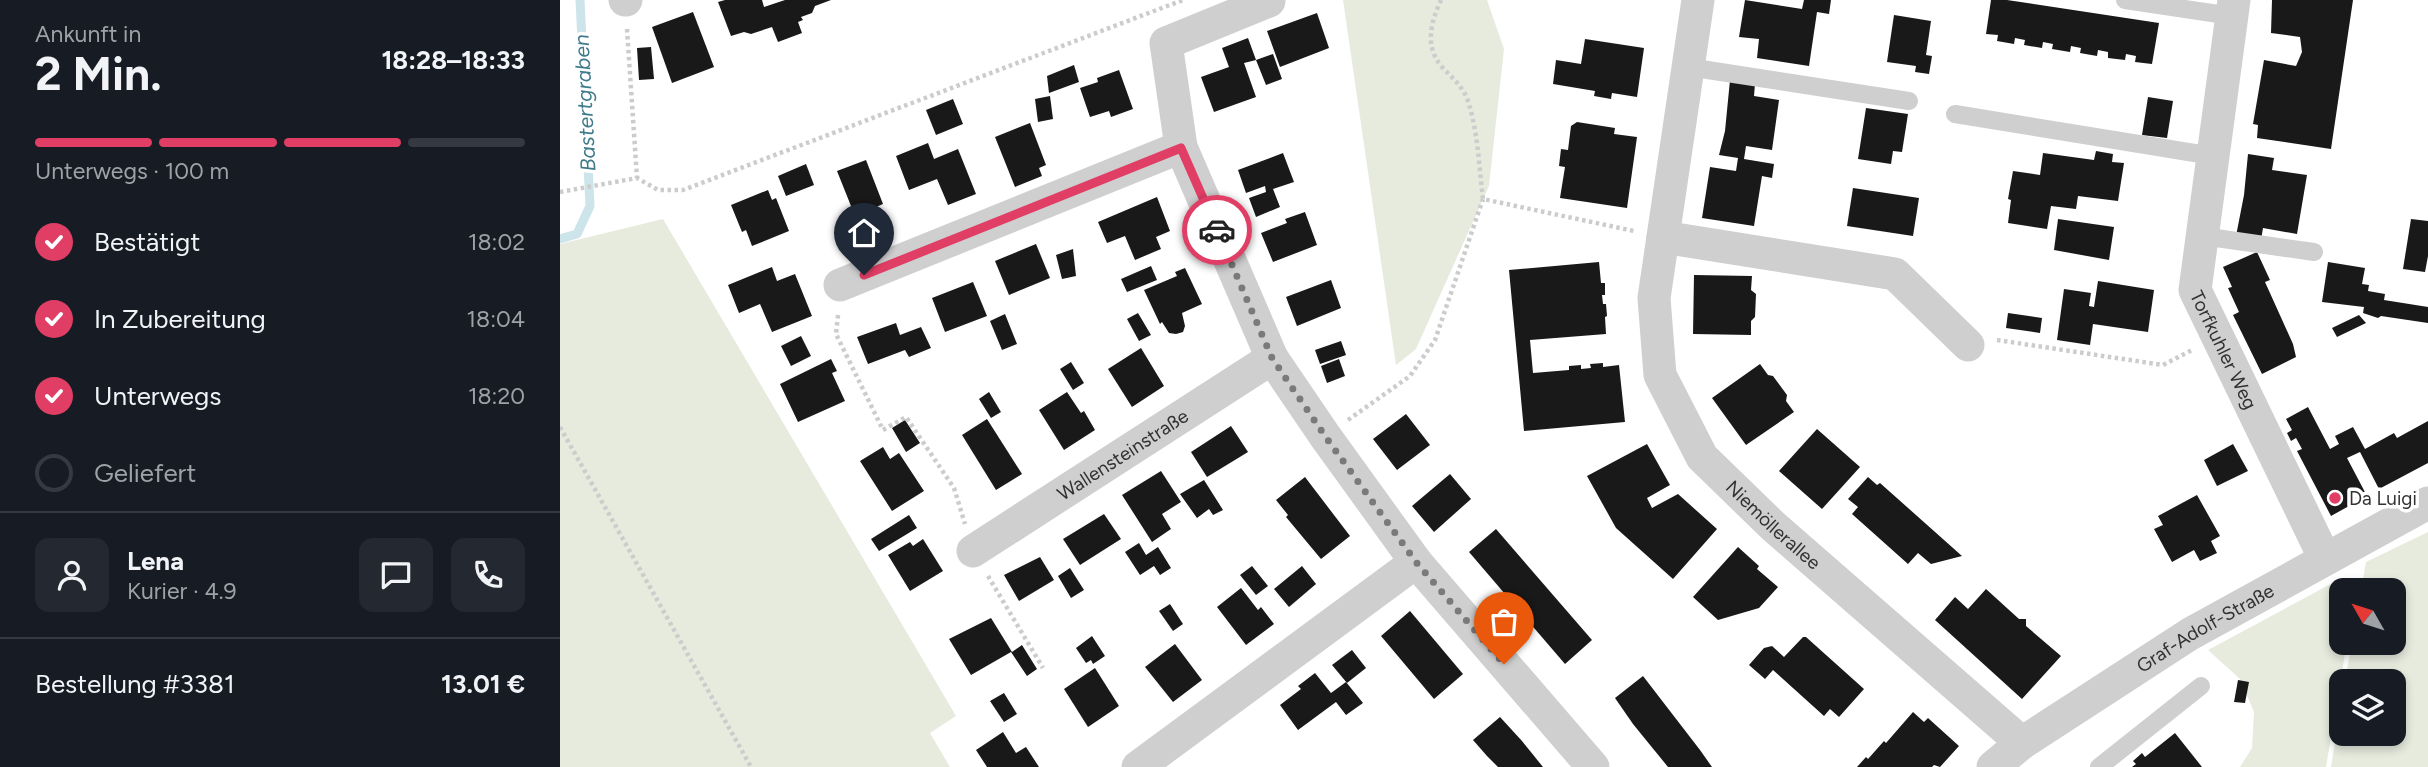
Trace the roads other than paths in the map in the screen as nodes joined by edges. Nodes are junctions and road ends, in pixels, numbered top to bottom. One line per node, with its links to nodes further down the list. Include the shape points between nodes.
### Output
1 (1698, 0): 5 (street, Niemöllerallee)
2 (2125, 0): 4 (lane)
3 (1269, 1): 8 (street, via 1166,43)
4 (2233, 8): 9 (street, Torfkuhler Weg)
5 (1688, 66): 6 (lane); 11 (street, Niemöllerallee)
6 (1909, 102)
7 (1955, 114): 9 (lane)
8 (1181, 148): 13 (street); 15 (street)
9 (2213, 156): 10 (street, Torfkuhler Weg)
10 (2202, 236): 12 (lane); 18 (street, Torfkuhler Weg, via 2195,290)
11 (1663, 237): 14 (street, via 1895,274); 21 (street, Niemöllerallee, via 1654,298 1660,375 1702,457 1773,526)
12 (2314, 252)
13 (840, 285)
14 (1968, 345)
15 (1272, 358): 17 (street, Wallensteinstraße); 19 (street)
16 (2428, 503): 18 (street, Graf-Adolf-Straße)
17 (973, 551)
18 (2325, 559): 21 (street, Graf-Adolf-Straße, via 2190,634)
19 (1416, 562): 22 (street); 23 (street)
20 (2201, 686): 25 (lane)
21 (2021, 743): 24 (street, Graf-Adolf-Straße)
22 (1138, 767)
23 (1593, 767)
24 (1993, 767)
25 (2099, 767)

